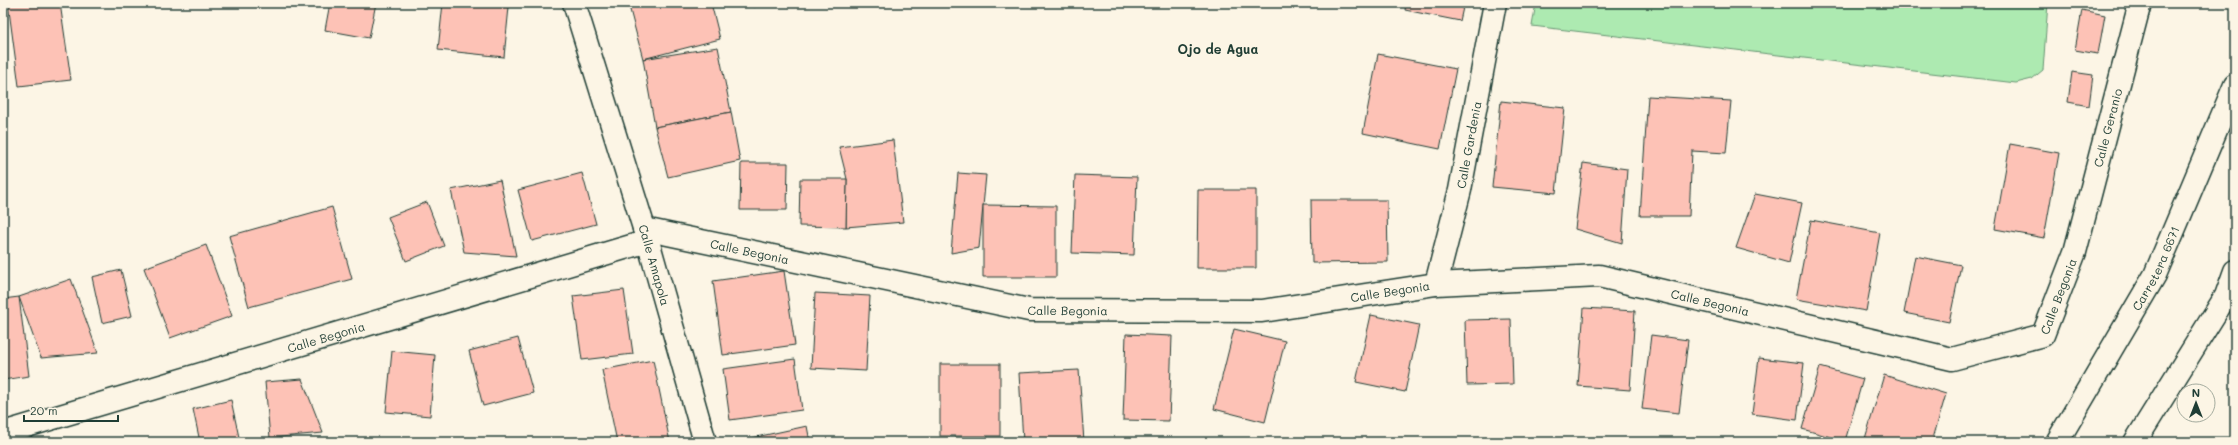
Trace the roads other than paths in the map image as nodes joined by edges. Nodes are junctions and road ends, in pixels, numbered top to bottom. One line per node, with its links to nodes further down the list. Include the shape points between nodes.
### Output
1 (574, 3): 5 (street, Calle Amapola)
2 (1494, 3): 8 (street, Calle Gardenia, via 1460,190)
3 (2140, 3): 6 (street, Calle Geranio)
4 (2235, 85): 11 (street, Carretera 6671, via 2155,274)
5 (646, 235): 8 (street, Calle Begonia, via 1029,310 1262,311); 9 (street, Calle Begonia); 10 (street, Calle Amapola)
6 (2075, 252): 8 (street, Calle Begonia, via 2043,335 1952,359 1599,276)
7 (2235, 271): 12 (street, via 2226,296)
8 (1436, 284)
9 (3, 433)
10 (705, 442)
11 (2057, 442)
12 (2135, 442)

